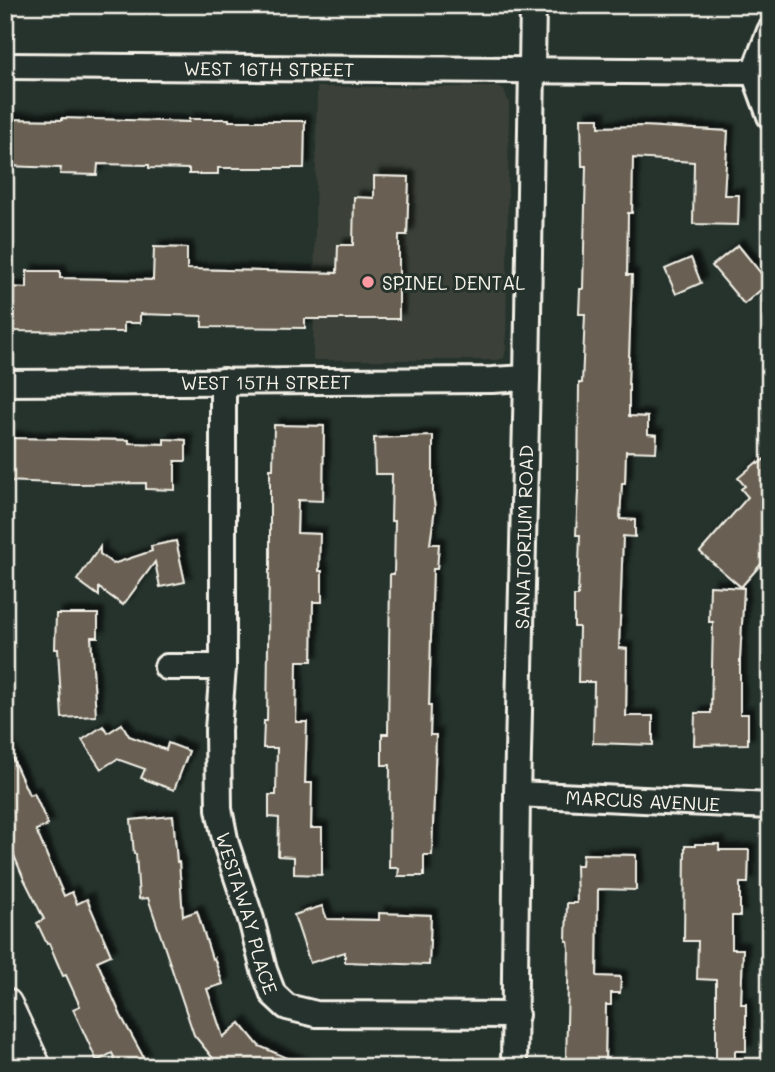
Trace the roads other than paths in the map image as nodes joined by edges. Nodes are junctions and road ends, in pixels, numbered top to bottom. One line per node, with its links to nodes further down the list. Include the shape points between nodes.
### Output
1 (533, 5): 4 (street, SANATORIUM ROAD)
2 (770, 31): 5 (street)
3 (5, 66): 4 (street, WEST 16TH STREET)
4 (532, 69): 5 (street, WEST 16TH STREET); 7 (street, SANATORIUM ROAD)
5 (754, 72): 6 (street)
6 (770, 116)
7 (527, 378): 8 (street, WEST 15TH STREET); 12 (street, SANATORIUM ROAD)
8 (223, 381): 9 (street, WEST 15TH STREET); 11 (street, WESTAWAY PLACE)
9 (5, 383)
10 (167, 667): 11 (street)
11 (223, 667): 15 (street, WESTAWAY PLACE, via 219,809 273,994 287,1007 316,1014)
12 (517, 794): 13 (street, MARCUS AVENUE); 15 (street, SANATORIUM ROAD)
13 (770, 806)
14 (5, 1005): 16 (main road)
15 (516, 1015): 17 (street, SANATORIUM ROAD)
16 (20, 1050)
17 (514, 1067)

